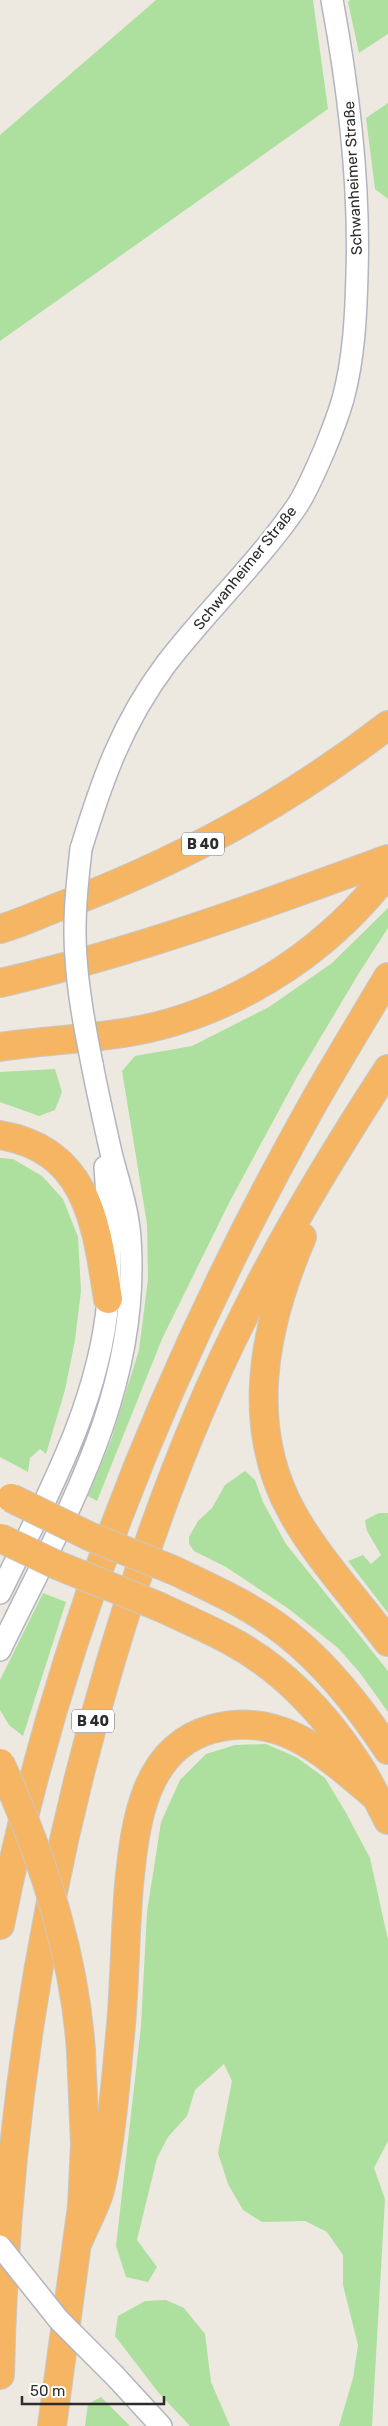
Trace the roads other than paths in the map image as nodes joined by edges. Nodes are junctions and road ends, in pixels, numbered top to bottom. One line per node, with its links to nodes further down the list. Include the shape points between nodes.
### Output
1 (332, 0): 11 (street, Schwanheimer Straße, bridge, via 348,89 359,223 356,318 343,399 299,503 264,550 167,663 136,708 108,765 81,849 76,958 84,1026)
2 (388, 725): 5 (highway, B 40, via 327,769 222,833 94,895)
3 (388, 859): 7 (highway, via 196,929)
4 (388, 872): 8 (highway, via 361,904 312,949 264,982 210,1008 160,1026)
5 (0, 929)
6 (388, 977): 23 (highway, B 40, via 314,1102 256,1213 143,1453 85,1606 54,1702 31,1784)
7 (0, 983)
8 (0, 1047)
9 (388, 1068): 10 (highway, B 40)
10 (357, 1117): 17 (highway, via 285,1282 266,1354 262,1403 268,1450 293,1514 326,1563); 26 (highway, B 40, via 270,1266 224,1360 150,1538 99,1700 59,1857 28,2024 8,2190)
11 (103, 1120): 13 (street, via 110,1269); 18 (street, via 130,1236 131,1282 120,1365 93,1456)
12 (0, 1135): 13 (highway, via 34,1144 54,1157 72,1175 90,1212 100,1247)
13 (108, 1299): 16 (street, via 95,1371 73,1438)
14 (6, 1494): 19 (highway, bridge, via 91,1537 214,1589 285,1632 342,1687)
15 (0, 1538): 21 (highway, bridge, via 160,1607 230,1640 264,1662 331,1727 358,1764)
16 (0, 1593)
17 (388, 1642)
18 (0, 1650)
19 (388, 1750)
20 (0, 1763): 24 (highway, bridge, via 38,1852 67,1956 81,2050 85,2144)
21 (375, 1796): 22 (highway); 24 (highway, via 303,1741 263,1725 234,1724 200,1734 178,1748 161,1765 143,1799 135,1829 121,2024 101,2188)
22 (388, 1820)
23 (0, 1924)
24 (78, 2242): 27 (highway)
25 (0, 2246): 28 (street, bridge, via 59,2320)
26 (0, 2375)
27 (52, 2426)
28 (161, 2426)

